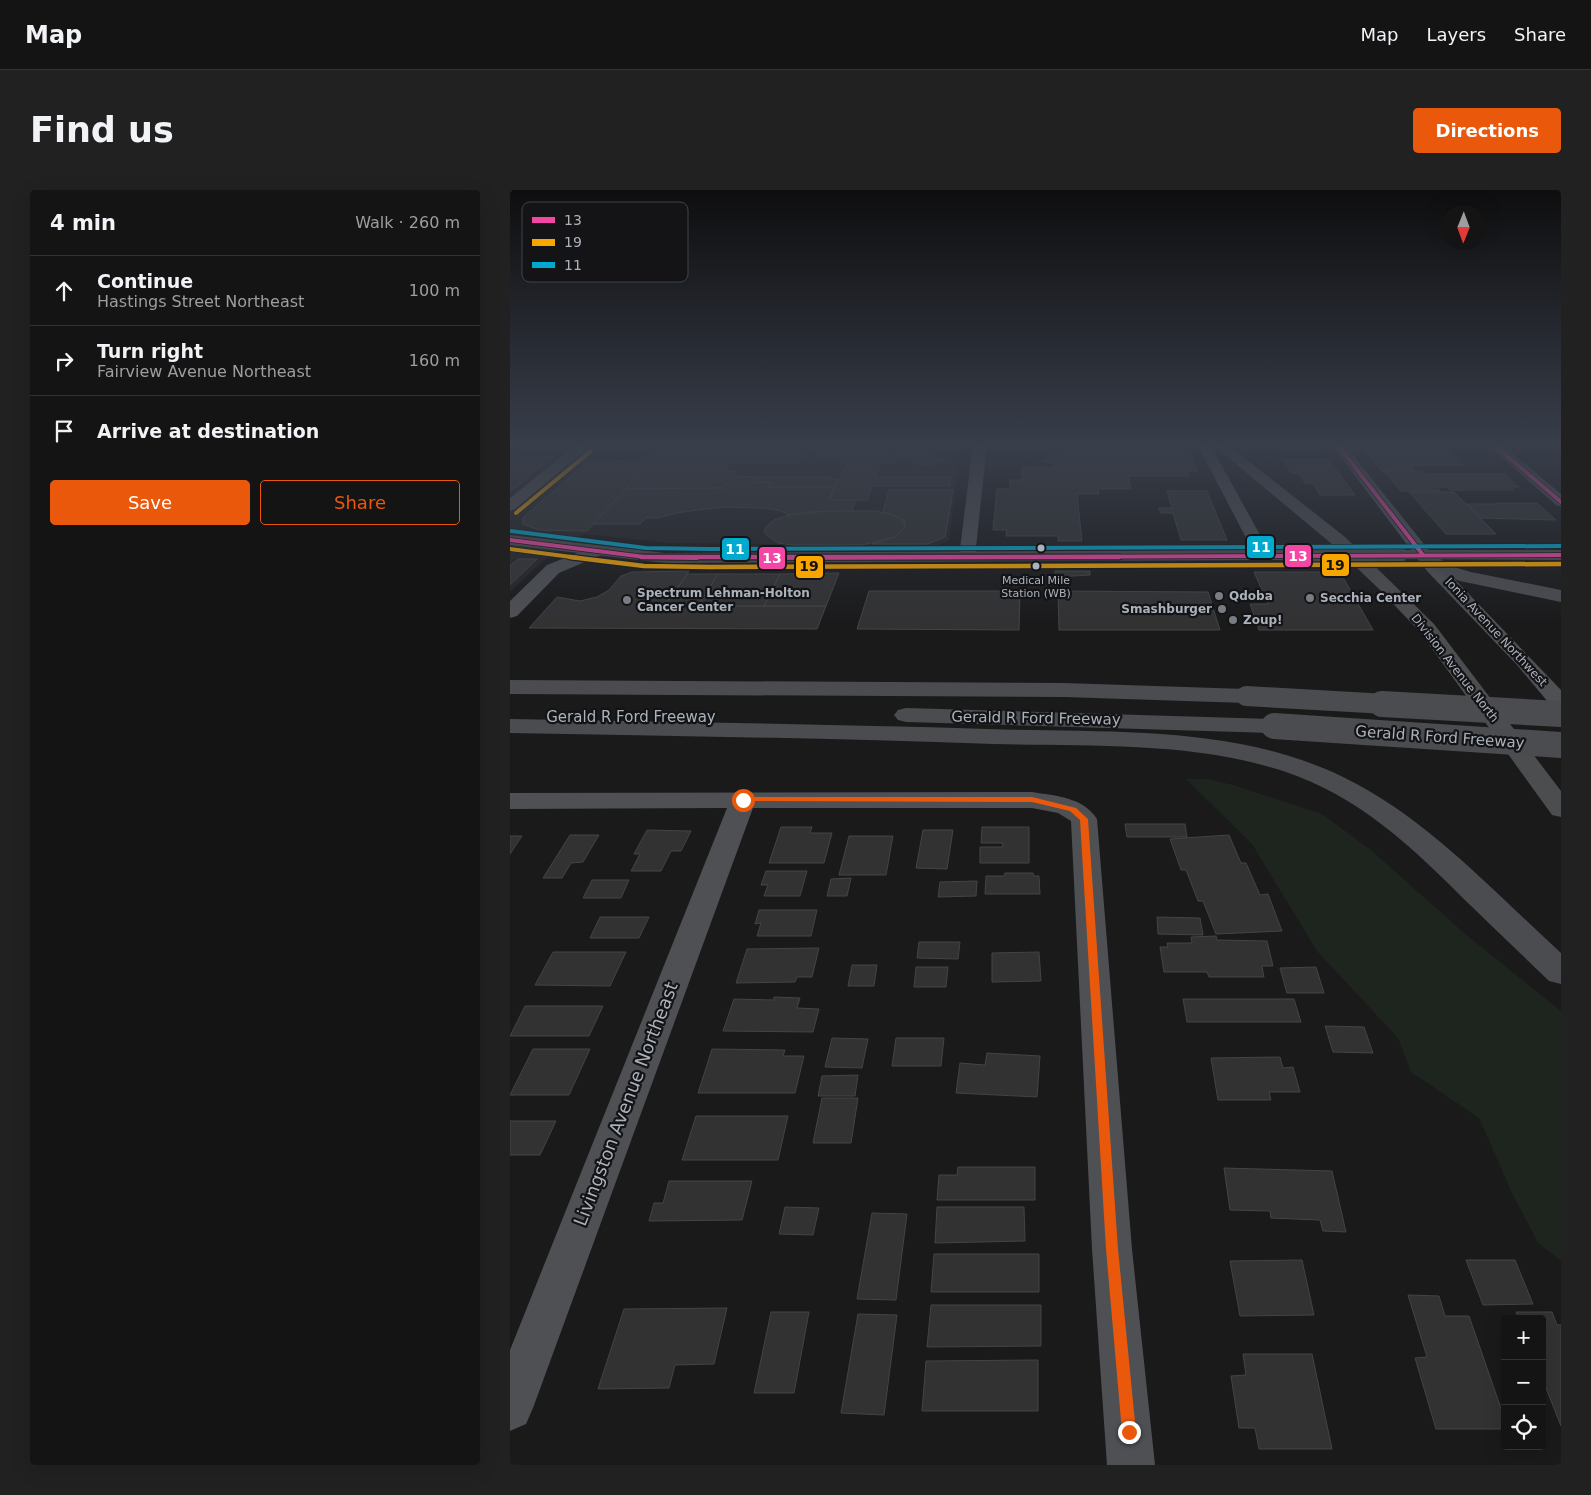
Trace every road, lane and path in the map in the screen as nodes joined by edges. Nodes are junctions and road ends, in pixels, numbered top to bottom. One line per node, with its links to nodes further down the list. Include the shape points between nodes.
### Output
1 (973, 504): 10 (street)
2 (1234, 504): 7 (street)
3 (1293, 504): 22 (main road, Division Avenue North, via 1339,541 1418,619)
4 (1383, 504): 8 (street, Ionia Avenue Northwest)
5 (510, 540): 6 (main road)
6 (595, 551): 10 (main road, via 710,558); 12 (street, via 553,569)
7 (1262, 555): 8 (main road, bridge); 10 (main road)
8 (1423, 555): 9 (main road); 11 (highway, via 1451,572 1467,577); 14 (street, Ionia Avenue Northwest)
9 (1561, 555)
10 (967, 557)
11 (1561, 596)
12 (510, 612)
13 (510, 687): 15 (highway, Gerald R Ford Freeway, bridge, via 1064,690)
14 (1561, 703): 15 (highway, via 1544,702)
15 (1514, 710): 16 (highway, Gerald R Ford Freeway, bridge)
16 (1561, 714)
17 (510, 717): 19 (highway, Gerald R Ford Freeway, bridge, via 918,715 1274,726)
18 (510, 726): 23 (highway, via 933,734 1145,742 1232,751 1327,779 1382,811)
19 (1561, 745)
20 (743, 800): 21 (street); 24 (street, Livingston Avenue Northeast); 25 (street, via 1032,800 1073,809 1084,819 1111,1240)
21 (510, 801)
22 (1561, 809)
23 (1561, 972)
24 (510, 1408)
25 (1131, 1465)

